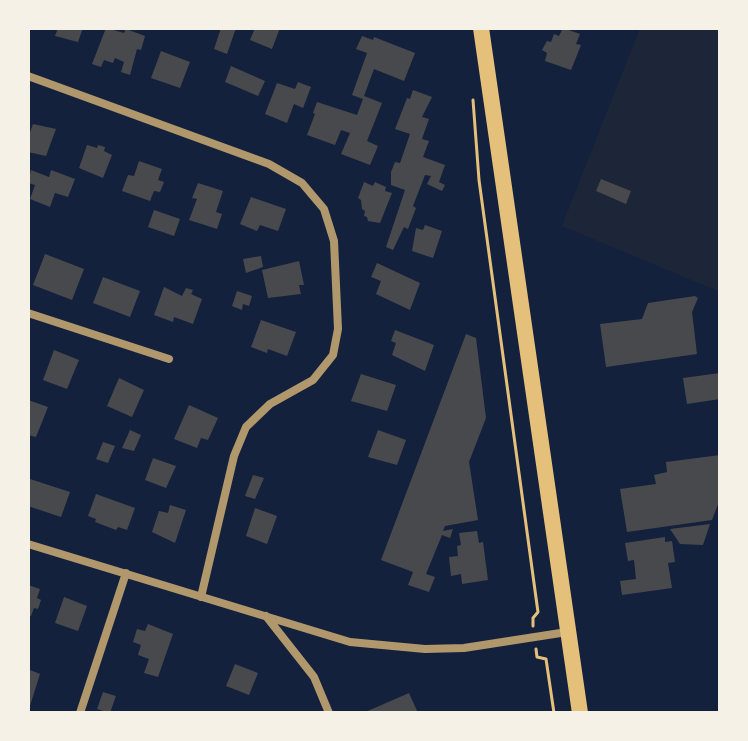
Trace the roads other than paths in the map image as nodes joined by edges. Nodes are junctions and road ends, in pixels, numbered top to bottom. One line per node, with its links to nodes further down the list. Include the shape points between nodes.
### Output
1 (481, 28): 9 (main road)
2 (28, 76): 7 (street, via 269,164 302,183 324,209 334,241 338,329 333,355 313,380 270,404 246,427 234,456)
3 (28, 313): 4 (street)
4 (169, 359)
5 (28, 544): 6 (street)
6 (126, 573): 7 (street); 10 (street)
7 (201, 597): 8 (street)
8 (265, 616): 9 (street, via 350,642 425,649); 11 (street, via 314,677)
9 (567, 632): 12 (main road)
10 (80, 713)
11 (329, 713)
12 (580, 713)

